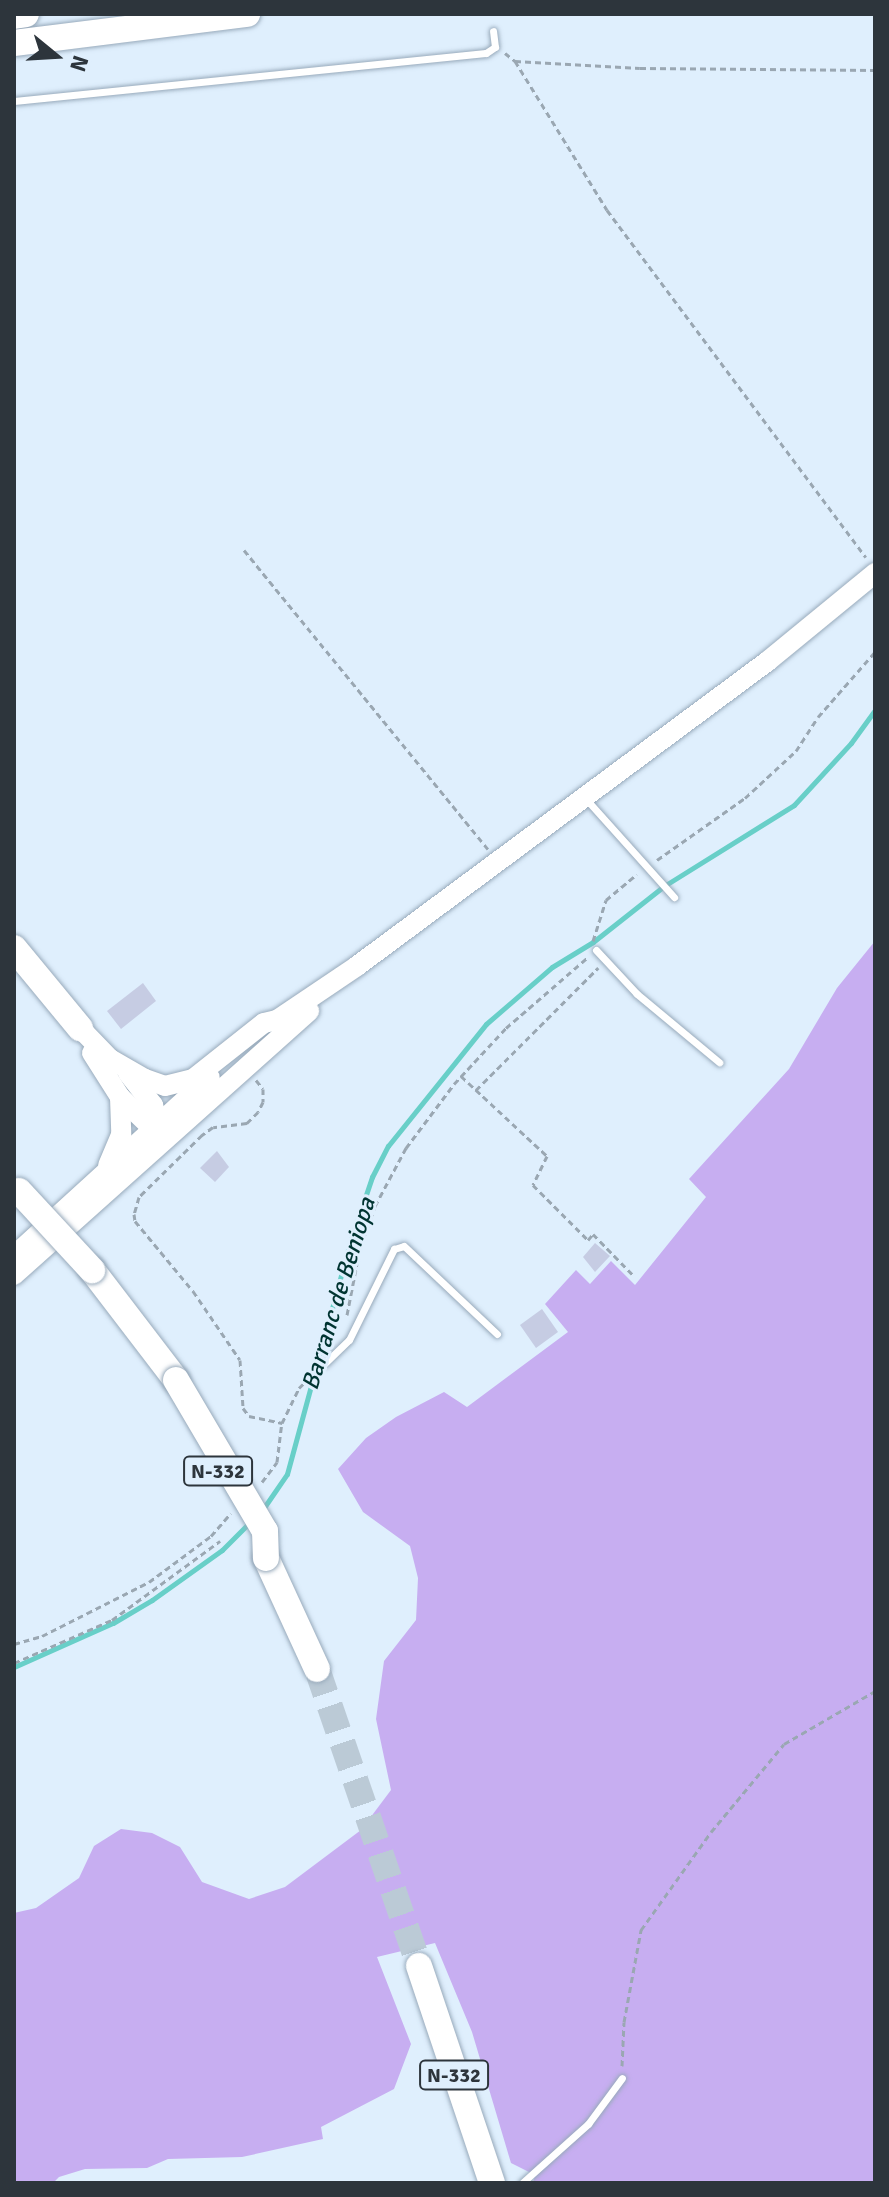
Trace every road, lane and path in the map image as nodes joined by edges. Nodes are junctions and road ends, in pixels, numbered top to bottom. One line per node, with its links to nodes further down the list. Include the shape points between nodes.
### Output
1 (26, 14): 3 (highway)
2 (247, 14): 5 (highway)
3 (14, 16)
4 (493, 31): 6 (lane)
5 (14, 43)
6 (495, 47): 7 (path); 9 (lane, via 486,53)
7 (515, 61): 8 (path); 11 (path, via 607,210)
8 (875, 70)
9 (14, 101)
10 (244, 550): 14 (path)
11 (871, 565): 13 (street, via 768,661)
12 (875, 652): 15 (path, via 818,717 796,751 745,798)
13 (584, 798): 14 (street); 15 (lane)
14 (498, 861): 20 (street)
15 (647, 867): 16 (lane); 18 (path, via 606,900 596,928)
16 (674, 897)
17 (14, 948): 22 (highway)
18 (596, 950): 19 (lane); 27 (path, via 506,1028)
19 (605, 961): 24 (lane); 28 (path)
20 (357, 966): 21 (street); 23 (street)
21 (277, 1020): 25 (street, via 264,1023 193,1079 178,1084 165,1086); 30 (street)
22 (80, 1028): 25 (street); 29 (street)
23 (268, 1046): 26 (street); 30 (street, via 166,1129)
24 (719, 1062)
25 (123, 1067): 30 (street, via 153,1105)
26 (247, 1067): 35 (street); 40 (path, via 263,1089 258,1112 247,1123 213,1127 202,1135 139,1197 134,1214 240,1360 243,1408 249,1416)
27 (461, 1076): 28 (path); 37 (path, via 406,1148 375,1206 360,1248)
28 (476, 1090): 36 (path, via 547,1156 533,1185 588,1240 593,1234)
29 (120, 1097): 30 (street, via 137,1116); 31 (street, via 117,1152)
30 (158, 1127): 31 (street); 34 (street, via 155,1140)
31 (99, 1179): 33 (street)
32 (16, 1193): 46 (highway, bridge, via 88,1275 170,1383 265,1531 266,1558)
33 (14, 1256)
34 (14, 1265)
35 (14, 1275)
36 (634, 1276)
37 (345, 1324)
38 (497, 1334): 39 (lane, via 404,1246 394,1249 349,1340)
39 (325, 1363): 40 (path, via 299,1388)
40 (282, 1423): 41 (path, via 277,1462)
41 (258, 1486)
42 (238, 1506): 44 (path, via 211,1536 149,1582 42,1636)
43 (220, 1541): 45 (path, via 112,1620)
44 (14, 1644)
45 (14, 1663)
46 (317, 1669)
47 (875, 1691): 49 (path, via 784,1744 711,1832 641,1930 624,2022)
48 (419, 1966): 50 (highway, N-332)
49 (622, 2078): 51 (lane, via 588,2124)
50 (492, 2183)
51 (522, 2183)

